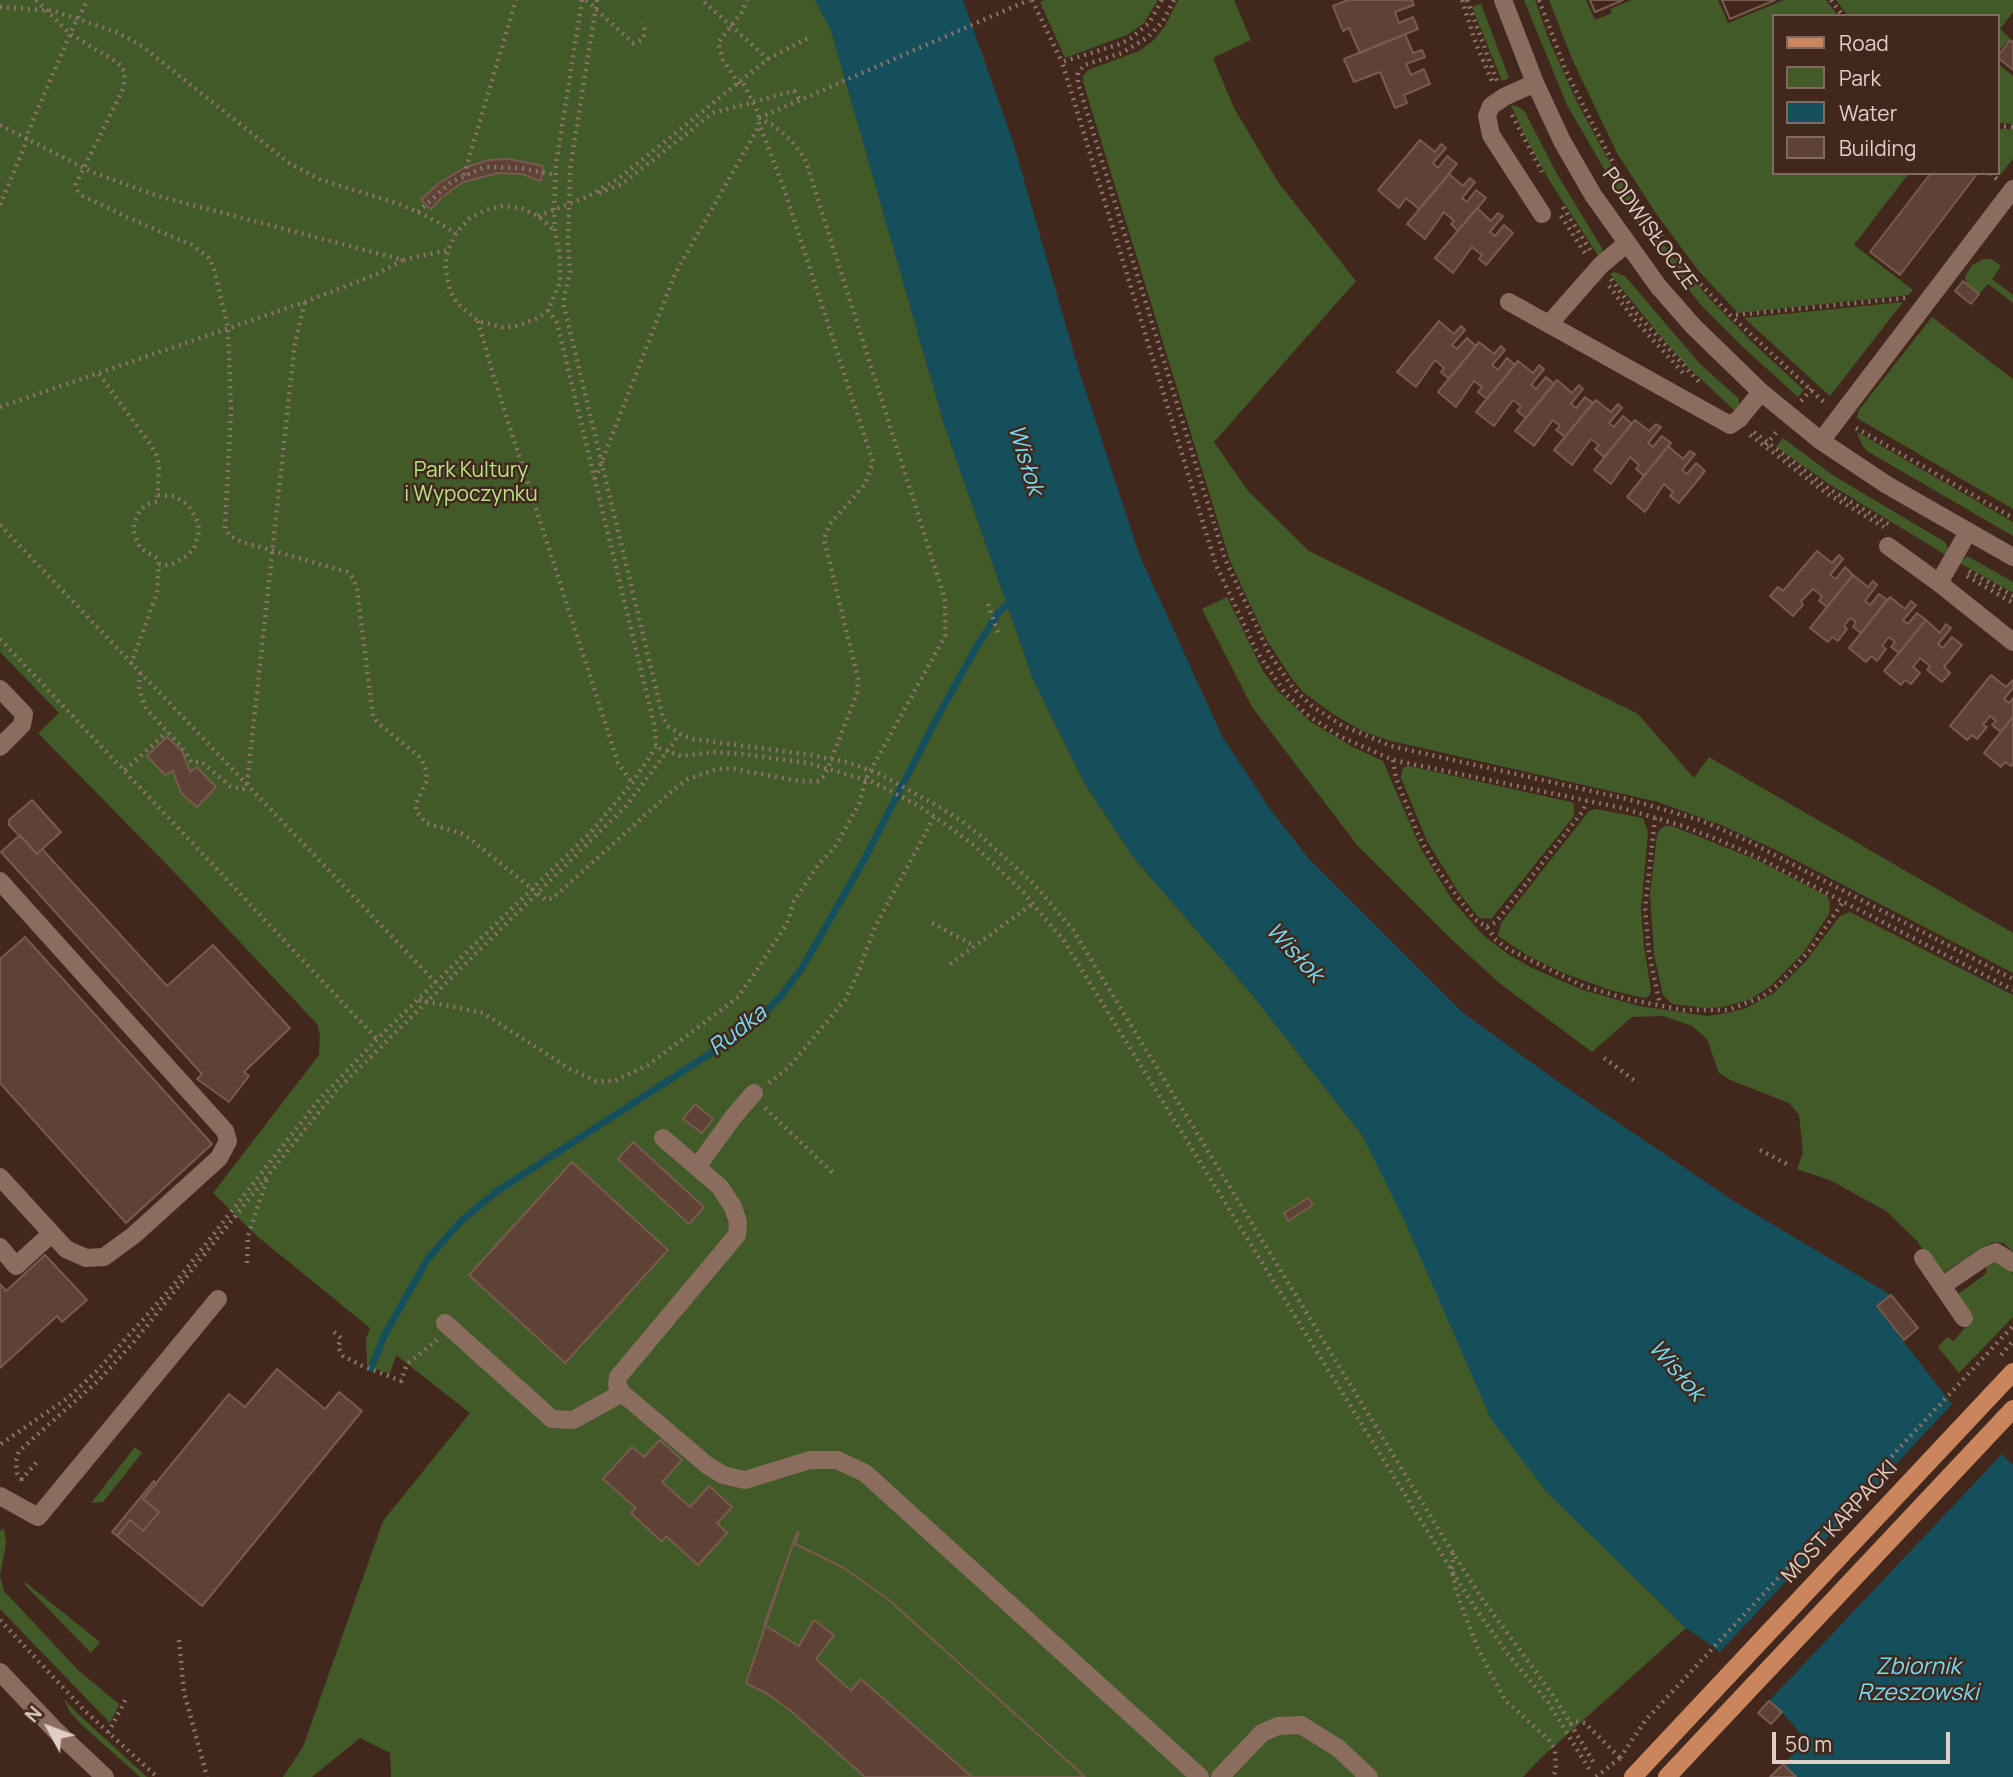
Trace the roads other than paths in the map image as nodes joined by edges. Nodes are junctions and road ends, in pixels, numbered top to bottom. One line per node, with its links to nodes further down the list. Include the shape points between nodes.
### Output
1 (1503, 0): 2 (street, PODWISŁOCZE)
2 (1535, 83): 4 (street, via 1504,97 1491,106 1487,116 1491,135); 5 (street, PODWISŁOCZE, via 1562,141)
3 (2013, 189): 9 (street)
4 (1542, 214)
5 (1626, 244): 7 (street); 8 (street, PODWISŁOCZE, via 1693,326)
6 (1509, 302): 7 (street)
7 (1549, 324): 8 (street, via 1730,425)
8 (1761, 392): 9 (street, PODWISŁOCZE)
9 (1821, 441): 10 (street, PODWISŁOCZE)
10 (1968, 532): 12 (street, PODWISŁOCZE); 13 (street)
11 (1888, 546): 13 (street)
12 (2013, 557)
13 (1939, 583): 14 (street)
14 (2013, 642)
15 (0, 689): 16 (street, via 24,714 22,725)
16 (0, 747)
17 (0, 881): 22 (street, via 227,1135 219,1158 104,1257 78,1256)
18 (754, 1093): 20 (street)
19 (663, 1138): 20 (street)
20 (697, 1167): 31 (street, via 720,1187 733,1207 737,1235 618,1377)
21 (0, 1177): 22 (street)
22 (51, 1234): 23 (street, via 16,1266)
23 (0, 1247)
24 (1923, 1258): 26 (street)
25 (2013, 1263): 26 (street, via 1996,1252)
26 (1942, 1286): 28 (street)
27 (218, 1299): 33 (street, via 38,1517)
28 (1964, 1318)
29 (448, 1326): 31 (street, via 552,1419 573,1420)
30 (2013, 1372): 39 (main road, MOST KARPACKI)
31 (622, 1393): 36 (street, via 723,1475 745,1480 810,1460 837,1460 865,1473)
32 (2013, 1409): 40 (main road)
33 (0, 1496)
34 (0, 1672): 35 (street)
35 (105, 1777)
36 (1200, 1777)
37 (1220, 1777): 38 (street, via 1262,1733 1301,1724 1338,1748)
38 (1369, 1777)
39 (1633, 1777)
40 (1667, 1777)

